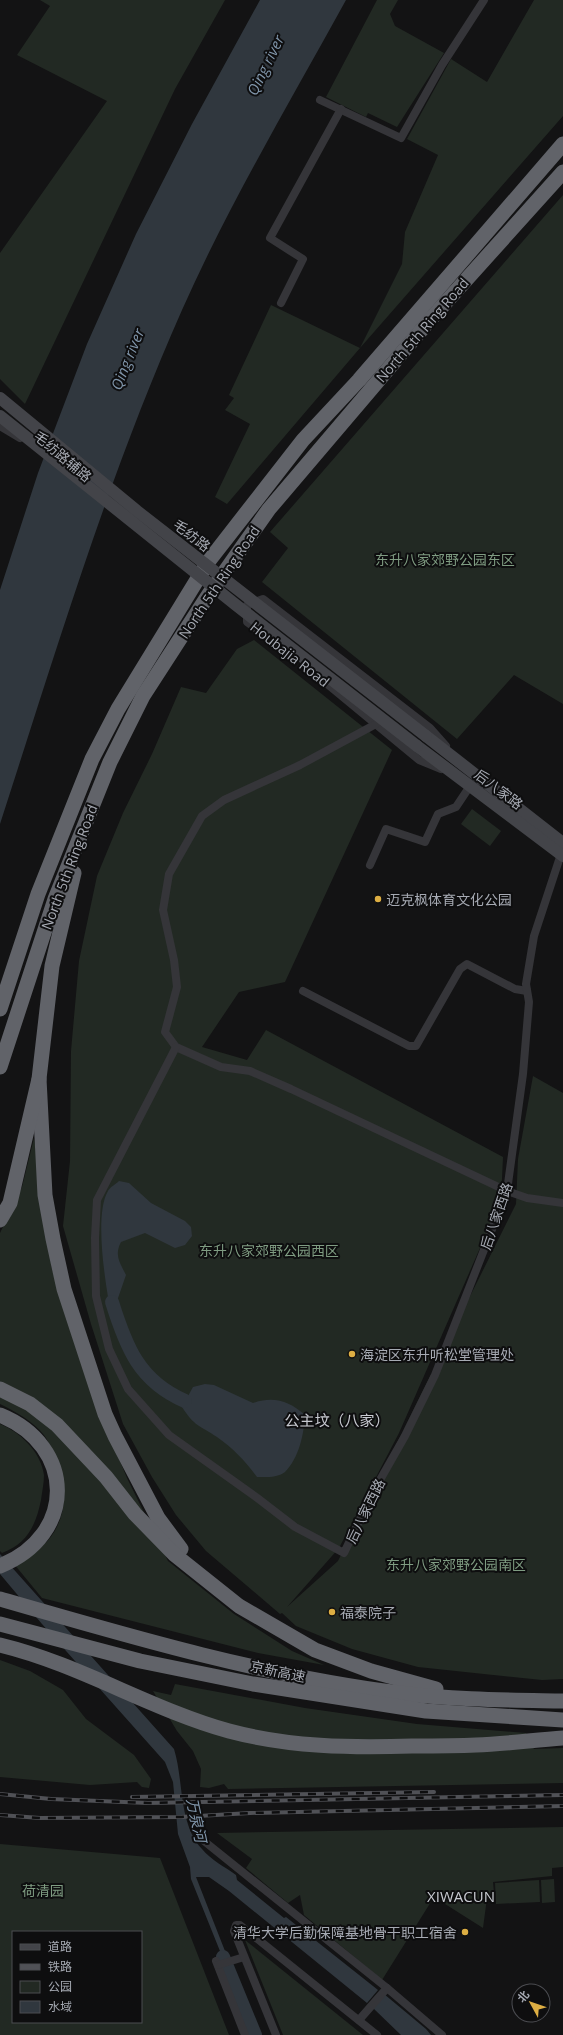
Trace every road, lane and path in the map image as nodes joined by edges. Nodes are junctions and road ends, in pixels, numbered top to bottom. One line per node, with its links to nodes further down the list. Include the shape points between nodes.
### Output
1 (484, 0): 3 (street, via 442,65 401,138)
2 (320, 100): 3 (street)
3 (341, 109): 6 (street, via 270,238 303,259)
4 (563, 144): 23 (highway, North 5th Ring Road, via 304,440 208,562 118,709 92,759 38,894)
5 (563, 172): 18 (highway, North 5th Ring Road, via 429,321 269,509 209,594 143,696 110,762)
6 (281, 303)
7 (0, 391): 12 (street, 毛纺路辅路, via 35,433)
8 (0, 398): 14 (main road, 毛纺路, bridge, via 137,511)
9 (0, 416): 15 (main road, 毛纺路, bridge)
10 (0, 426): 11 (street, 毛纺路辅路)
11 (22, 439)
12 (132, 514)
13 (376, 724): 16 (street, Houbajia Road, via 419,760); 16 (street, Houbajia Road, via 247,622 247,605 262,599 430,728); 24 (street, via 300,765 224,800 202,816 169,874 163,910 177,987 165,1032)
14 (426, 736): 16 (main road, 后八家路)
15 (417, 746): 16 (main road, 后八家路)
16 (459, 770): 17 (main road, 后八家路); 19 (main road, 后八家路)
17 (470, 786): 19 (main road, 后八家路); 20 (street, via 456,807 438,814 425,842 386,829)
18 (85, 826): 25 (highway, North 5th Ring Road, via 55,900); 26 (highway, via 52,966)
19 (562, 851): 22 (street, 后八家西路, via 534,936)
20 (370, 865)
21 (303, 991): 22 (street, via 410,1046 416,1046 460,969 467,964 515,989)
22 (527, 991): 27 (street, 后八家西路, via 529,1002 523,1074)
23 (0, 1009)
24 (176, 1047): 27 (street, via 221,1067 250,1071); 27 (street, 后八家西路, via 97,1200 96,1296 109,1349 128,1389 169,1435 295,1527 344,1553 435,1375)
25 (0, 1067)
26 (39, 1079): 29 (highway, via 10,1203); 33 (highway, via 46,1195 53,1239 64,1289 105,1414 124,1456 169,1534)
27 (507, 1191): 28 (street, via 527,1198)
28 (563, 1203)
29 (0, 1220)
30 (0, 1389): 33 (highway, via 30,1404 57,1425 106,1477 135,1514 175,1554)
31 (0, 1415): 32 (highway, via 23,1426 42,1446 52,1463 58,1483 58,1498 52,1520 41,1538 32,1548)
32 (0, 1566)
33 (206, 1579): 37 (highway, via 239,1606 315,1650 371,1671)
34 (0, 1599): 37 (highway, 京新高速, via 221,1659 400,1693)
35 (5, 1626): 39 (highway, 京新高速, via 140,1661 253,1684 426,1711)
36 (0, 1645): 40 (highway, via 42,1658 166,1709 220,1728 268,1739 306,1745 377,1748 476,1746)
37 (467, 1698): 38 (highway, 京新高速)
38 (563, 1701)
39 (563, 1720)
40 (563, 1738)
41 (204, 1841): 43 (street)
42 (244, 1957): 44 (street, via 234,1931 236,1925 240,1925); 45 (street, via 219,1963); 46 (street)
43 (387, 1988): 44 (street); 48 (street)
44 (359, 2020): 47 (street)
45 (245, 2035)
46 (276, 2035)
47 (377, 2035)
48 (442, 2035)

